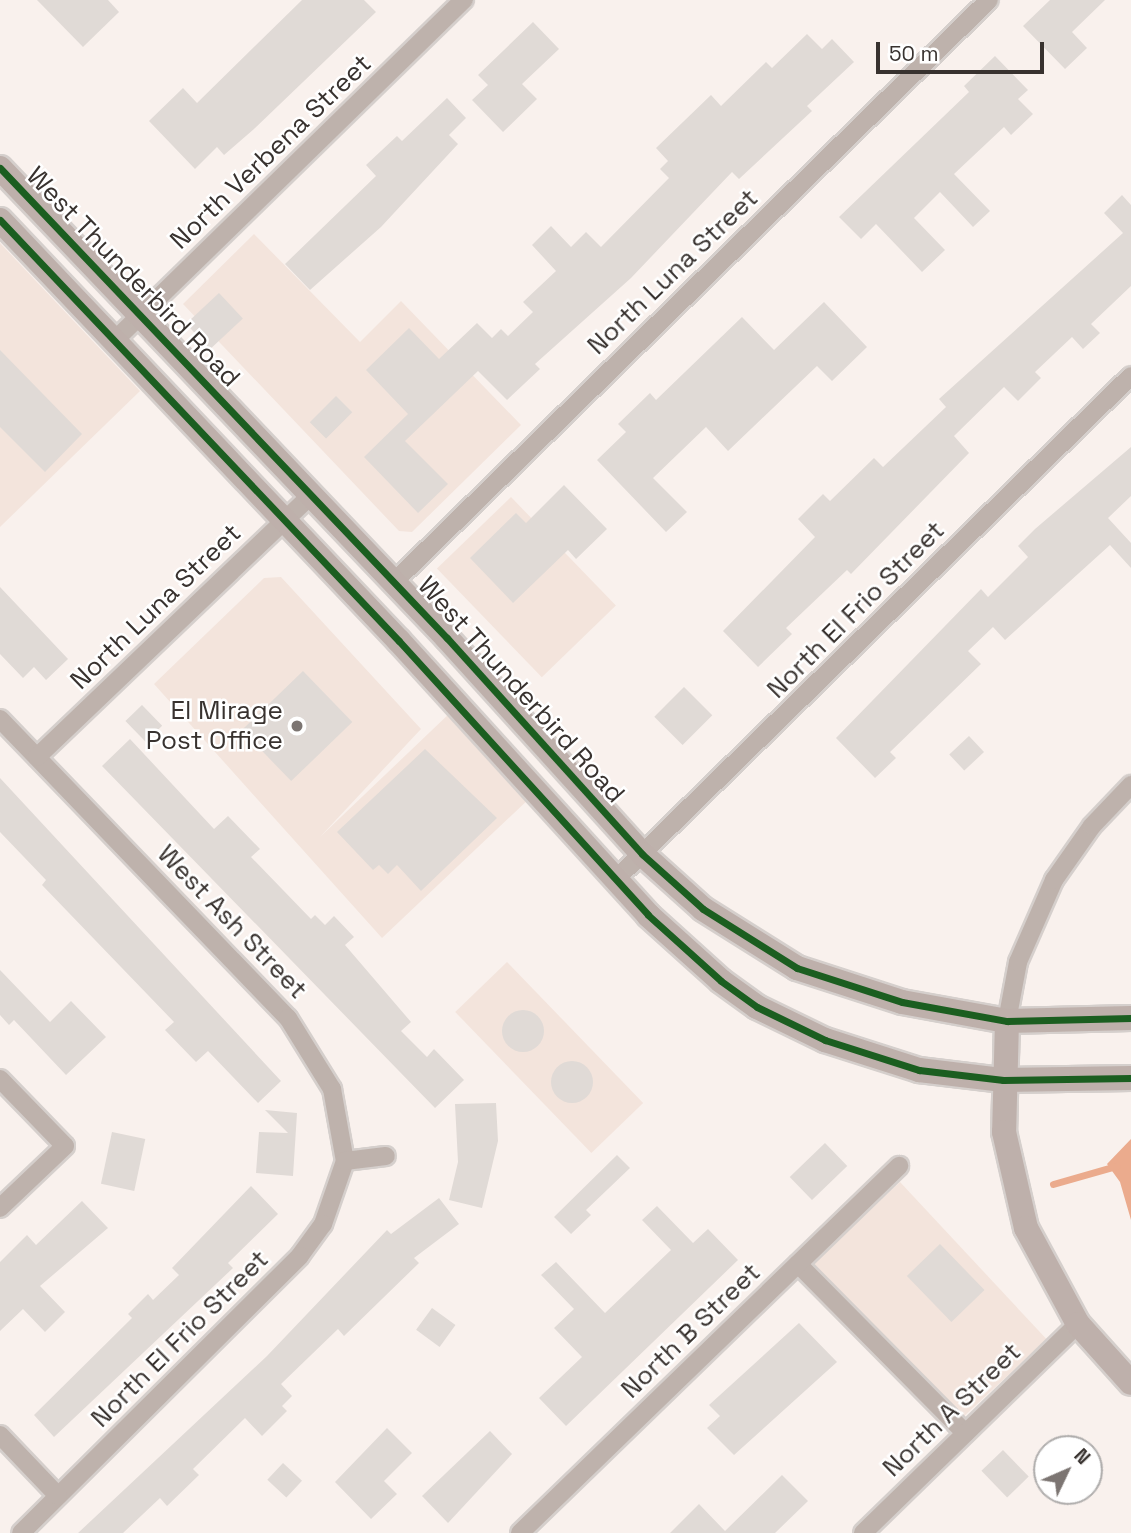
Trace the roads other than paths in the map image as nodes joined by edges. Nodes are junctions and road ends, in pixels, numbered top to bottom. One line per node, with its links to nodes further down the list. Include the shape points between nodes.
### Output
1 (464, 0): 5 (street, North Verbena Street)
2 (989, 0): 10 (street, North Luna Street)
3 (0, 168): 5 (main road, West Thunderbird Road)
4 (0, 220): 6 (main road)
5 (140, 316): 6 (street, North Verbena Street); 8 (main road, West Thunderbird Road)
6 (114, 341): 9 (main road)
7 (1131, 376): 14 (street, North El Frio Street)
8 (311, 495): 9 (street, North Luna Street); 10 (main road, West Thunderbird Road)
9 (284, 520): 12 (street, North Luna Street); 15 (main road)
10 (394, 582): 14 (main road, West Thunderbird Road)
11 (0, 719): 12 (street, West Ash Street)
12 (37, 757): 22 (street, West Ash Street, via 288,1018 332,1089)
13 (1131, 785): 17 (street, via 1092,826 1054,880 1018,961)
14 (642, 854): 15 (street, North El Frio Street); 17 (main road, West Thunderbird Road, via 703,909 797,968 902,1002)
15 (615, 880): 20 (main road, via 685,952 757,1007 884,1061)
16 (1131, 1018): 17 (main road, West Thunderbird Road)
17 (1007, 1021): 20 (main road)
18 (1131, 1078): 20 (main road)
19 (0, 1079): 24 (street, via 65,1146)
20 (1003, 1080): 26 (main road, via 1004,1132 1016,1195 1040,1259)
21 (386, 1156): 22 (street)
22 (345, 1161): 30 (street, North El Frio Street, via 323,1224 300,1256)
23 (899, 1166): 25 (street, North B Street)
24 (0, 1208)
25 (798, 1264): 28 (street); 32 (street, North B Street)
26 (1078, 1324): 27 (main road); 28 (street, North A Street)
27 (1131, 1383)
28 (965, 1433): 33 (street, North A Street)
29 (0, 1435): 30 (street)
30 (58, 1496): 31 (street, North El Frio Street)
31 (21, 1533)
32 (520, 1533)
33 (863, 1533)

